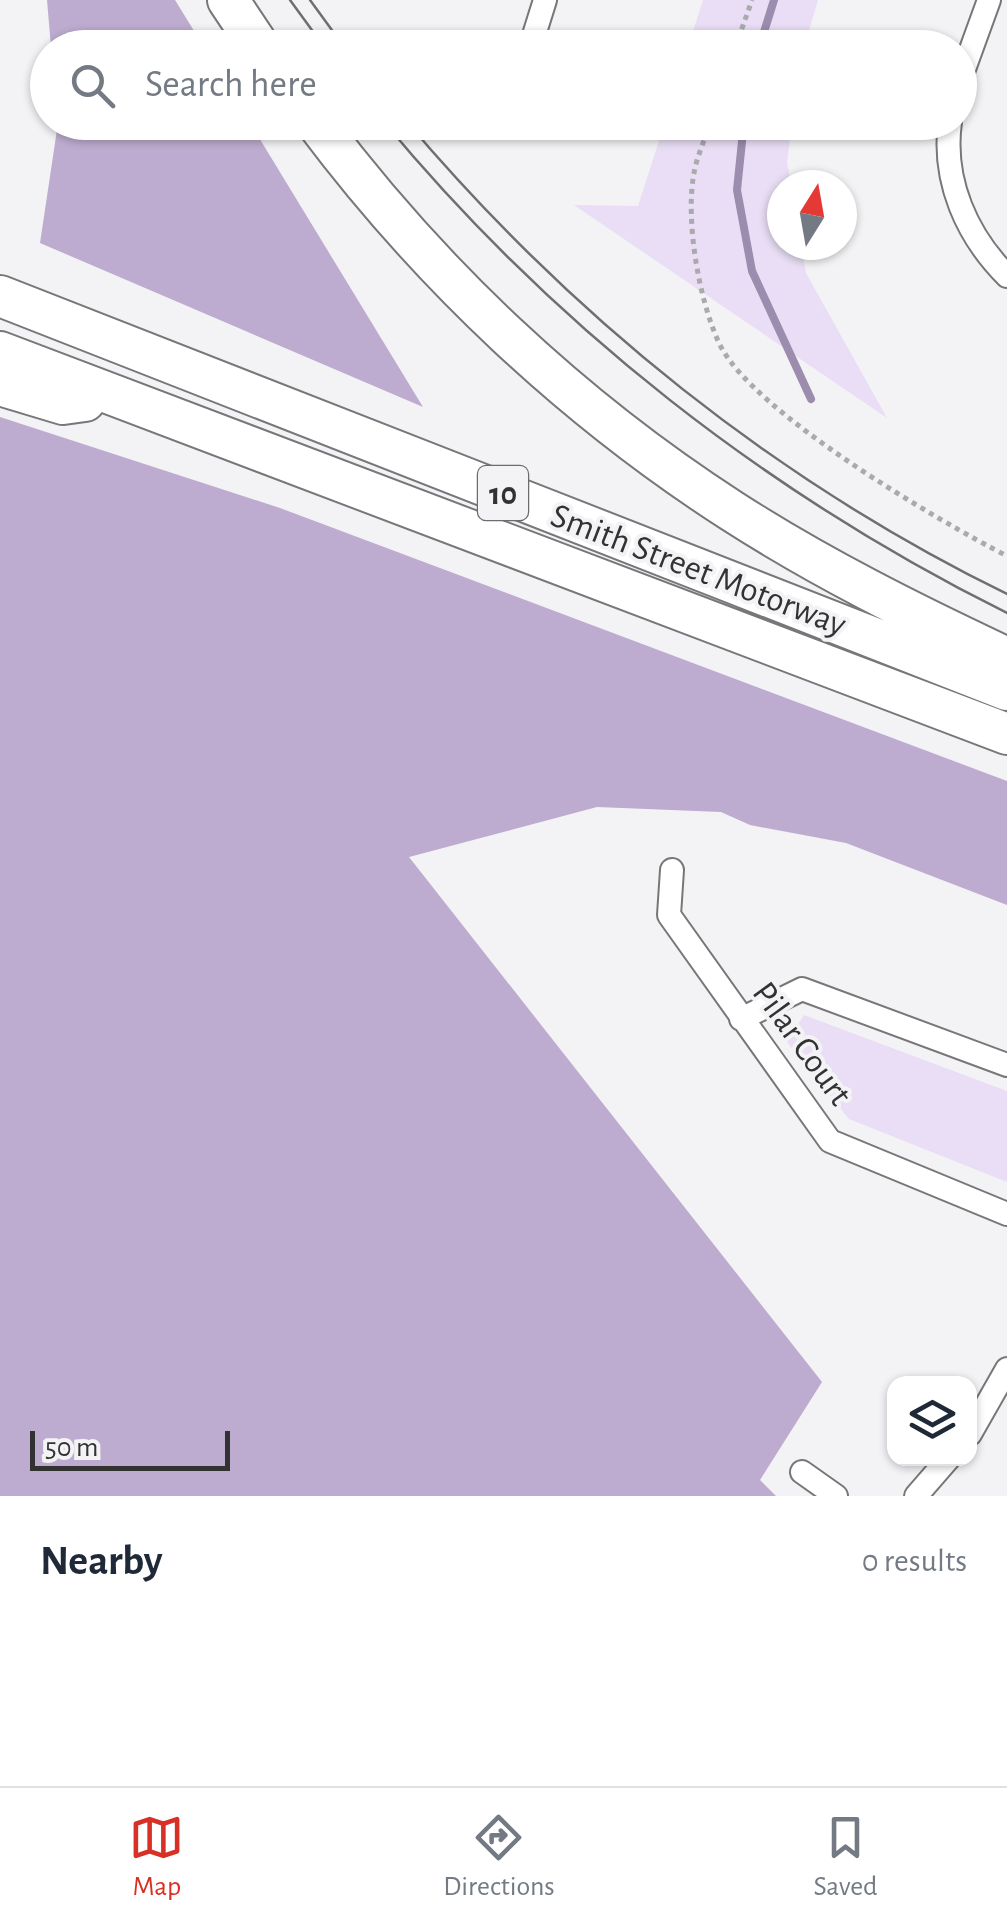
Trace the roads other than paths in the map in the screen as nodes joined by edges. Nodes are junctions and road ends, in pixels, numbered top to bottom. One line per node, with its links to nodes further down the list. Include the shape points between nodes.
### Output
1 (228, 0): 4 (highway)
2 (545, 0): 5 (street)
3 (989, 0): 6 (street)
4 (248, 30)
5 (536, 30)
6 (977, 33)
7 (331, 140): 14 (highway, via 469,299 638,446 816,561)
8 (950, 140): 9 (street, via 954,190 984,253)
9 (1007, 276)
10 (0, 296): 15 (highway, Smith Street Motorway / 10)
11 (0, 352): 13 (highway, Smith Street Motorway / 10)
12 (0, 385): 13 (highway, via 63,404)
13 (118, 398): 16 (highway, Smith Street Motorway / 10)
14 (1007, 658)
15 (1007, 690)
16 (1007, 734)
17 (672, 870): 18 (street, Pilar Court, via 669,915)
18 (741, 1019): 19 (street, via 802,990); 20 (street, Pilar Court, via 830,1141)
19 (1007, 1065)
20 (1007, 1214)
21 (1007, 1369): 22 (street)
22 (977, 1422)
23 (942, 1466): 26 (street)
24 (802, 1472): 25 (street)
25 (836, 1496)
26 (916, 1496)

